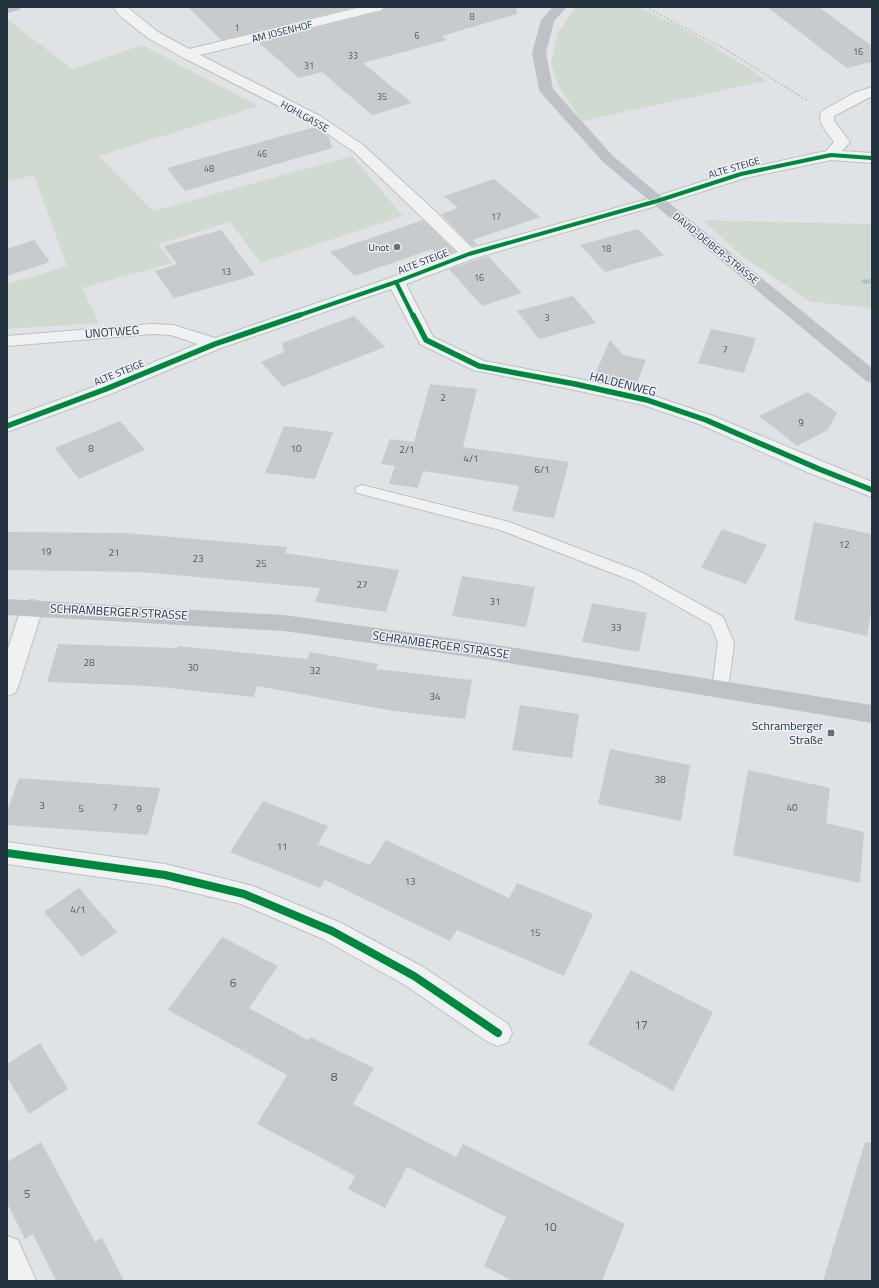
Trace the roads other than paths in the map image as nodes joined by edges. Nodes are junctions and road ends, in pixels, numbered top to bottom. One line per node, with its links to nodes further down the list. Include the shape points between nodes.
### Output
1 (14, 7): 5 (street)
2 (120, 7): 6 (street, HOHLGASSE, via 152,35)
3 (377, 7): 6 (street, AM JOSENHOF)
4 (560, 7): 10 (street, DAVID-DEIBER-STRASSE, via 548,20 539,53 546,90 608,159)
5 (7, 9)
6 (187, 54): 11 (street, HOHLGASSE, via 315,119 358,148)
7 (872, 91): 8 (street, via 827,114 827,121 842,142)
8 (831, 155): 9 (street, ALTE STEIGE); 10 (street, ALTE STEIGE, via 741,174)
9 (867, 156)
10 (657, 201): 11 (street, ALTE STEIGE); 15 (street, DAVID-DEIBER-STRASSE)
11 (469, 254): 12 (street, ALTE STEIGE)
12 (396, 282): 14 (street, ALTE STEIGE); 18 (street, HALDENWEG, via 426,340 479,366 647,400 706,420 819,470)
13 (7, 341): 14 (street, UNOTWEG, via 159,329 173,330)
14 (215, 344): 16 (street, ALTE STEIGE)
15 (872, 377)
16 (7, 426)
17 (362, 490): 22 (lane, via 504,526 638,577 717,621 726,643)
18 (872, 490)
19 (7, 607): 20 (street, SCHRAMBERGER STRASSE)
20 (32, 608): 21 (street); 22 (street, SCHRAMBERGER STRASSE, via 284,623 484,651)
21 (7, 687)
22 (720, 690): 23 (street, SCHRAMBERGER STRASSE)
23 (872, 714)
24 (7, 853): 25 (street, via 165,875 244,894 332,931 414,976)
25 (498, 1033)
26 (7, 1251): 27 (street)
27 (22, 1281)

